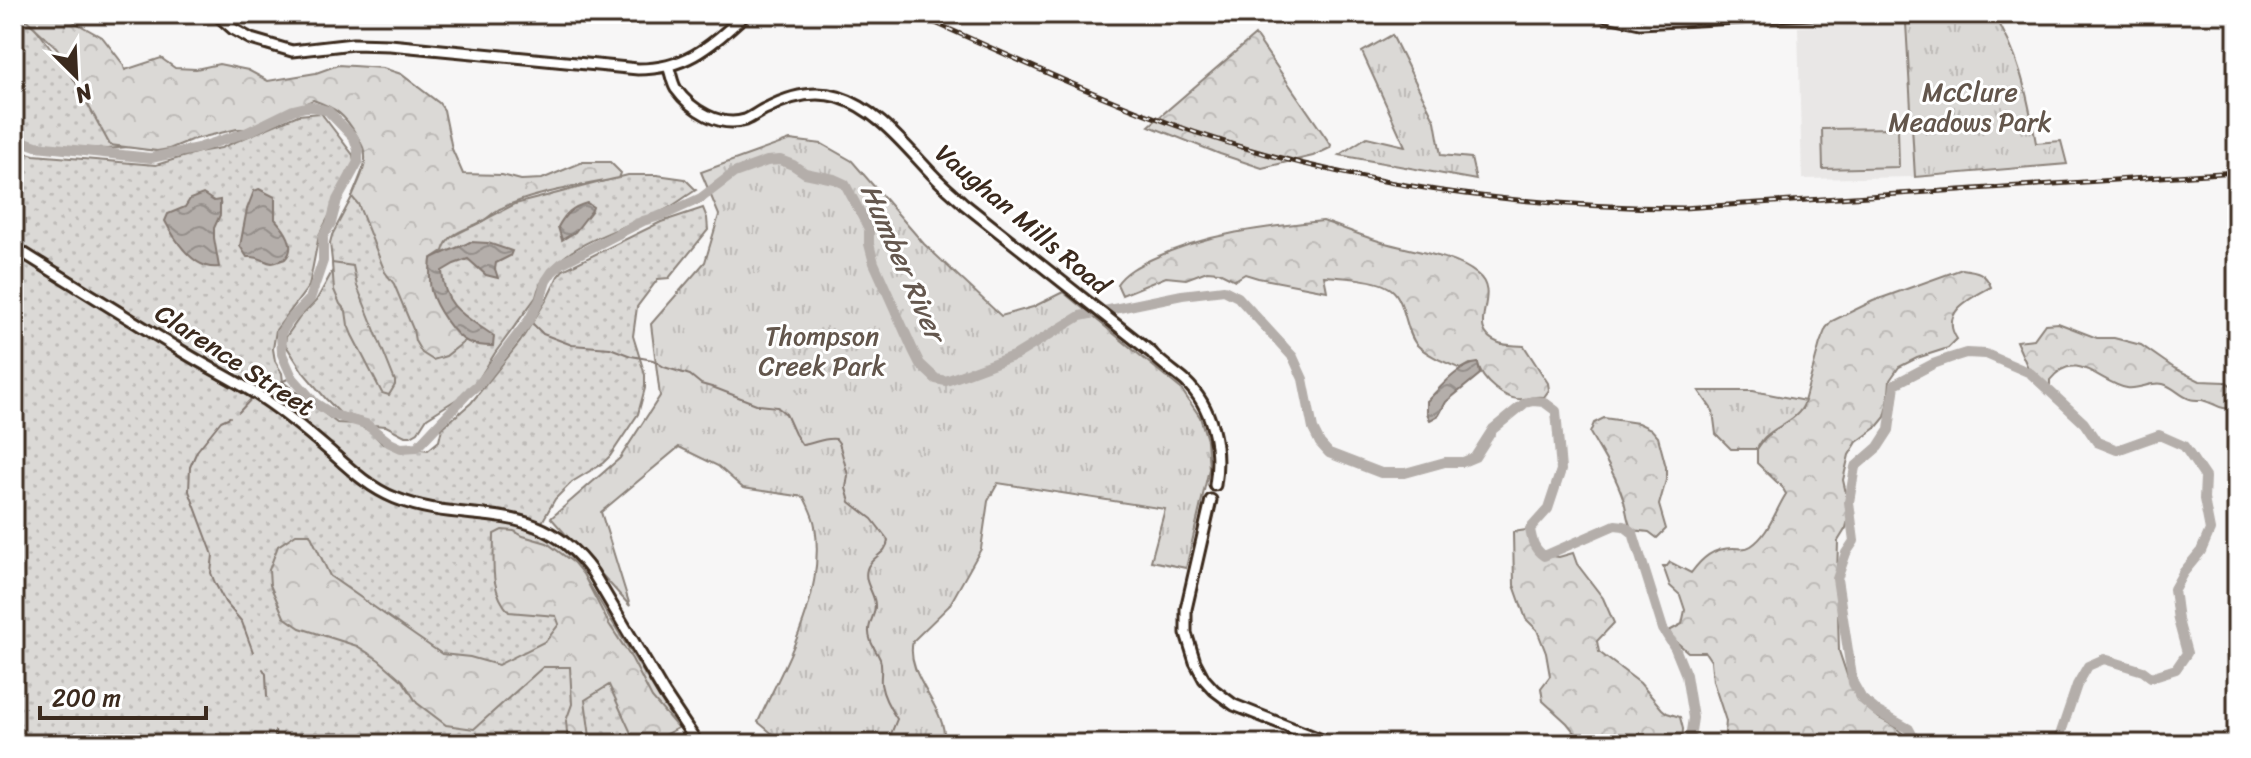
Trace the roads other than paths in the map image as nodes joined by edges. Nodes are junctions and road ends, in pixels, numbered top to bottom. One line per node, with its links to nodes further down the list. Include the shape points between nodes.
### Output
1 (216, 14): 5 (street, via 251,39 292,51 390,45 638,69)
2 (746, 14): 5 (street, via 708,48)
3 (1598, 14): 4 (street, via 1640,23)
4 (1812, 14)
5 (672, 65): 7 (street, Vaughan Mills Road, via 676,89 708,117 736,122 791,97 828,95 853,104 893,133 964,204 1188,384 1211,422 1218,459)
6 (14, 247): 9 (street, Clarence Street, via 257,394 367,483 394,498 424,508 534,524 560,540 593,573)
7 (1215, 485)
8 (1211, 500): 10 (street, via 1185,619 1195,662 1204,679 1234,705)
9 (698, 744)
10 (1332, 744)

